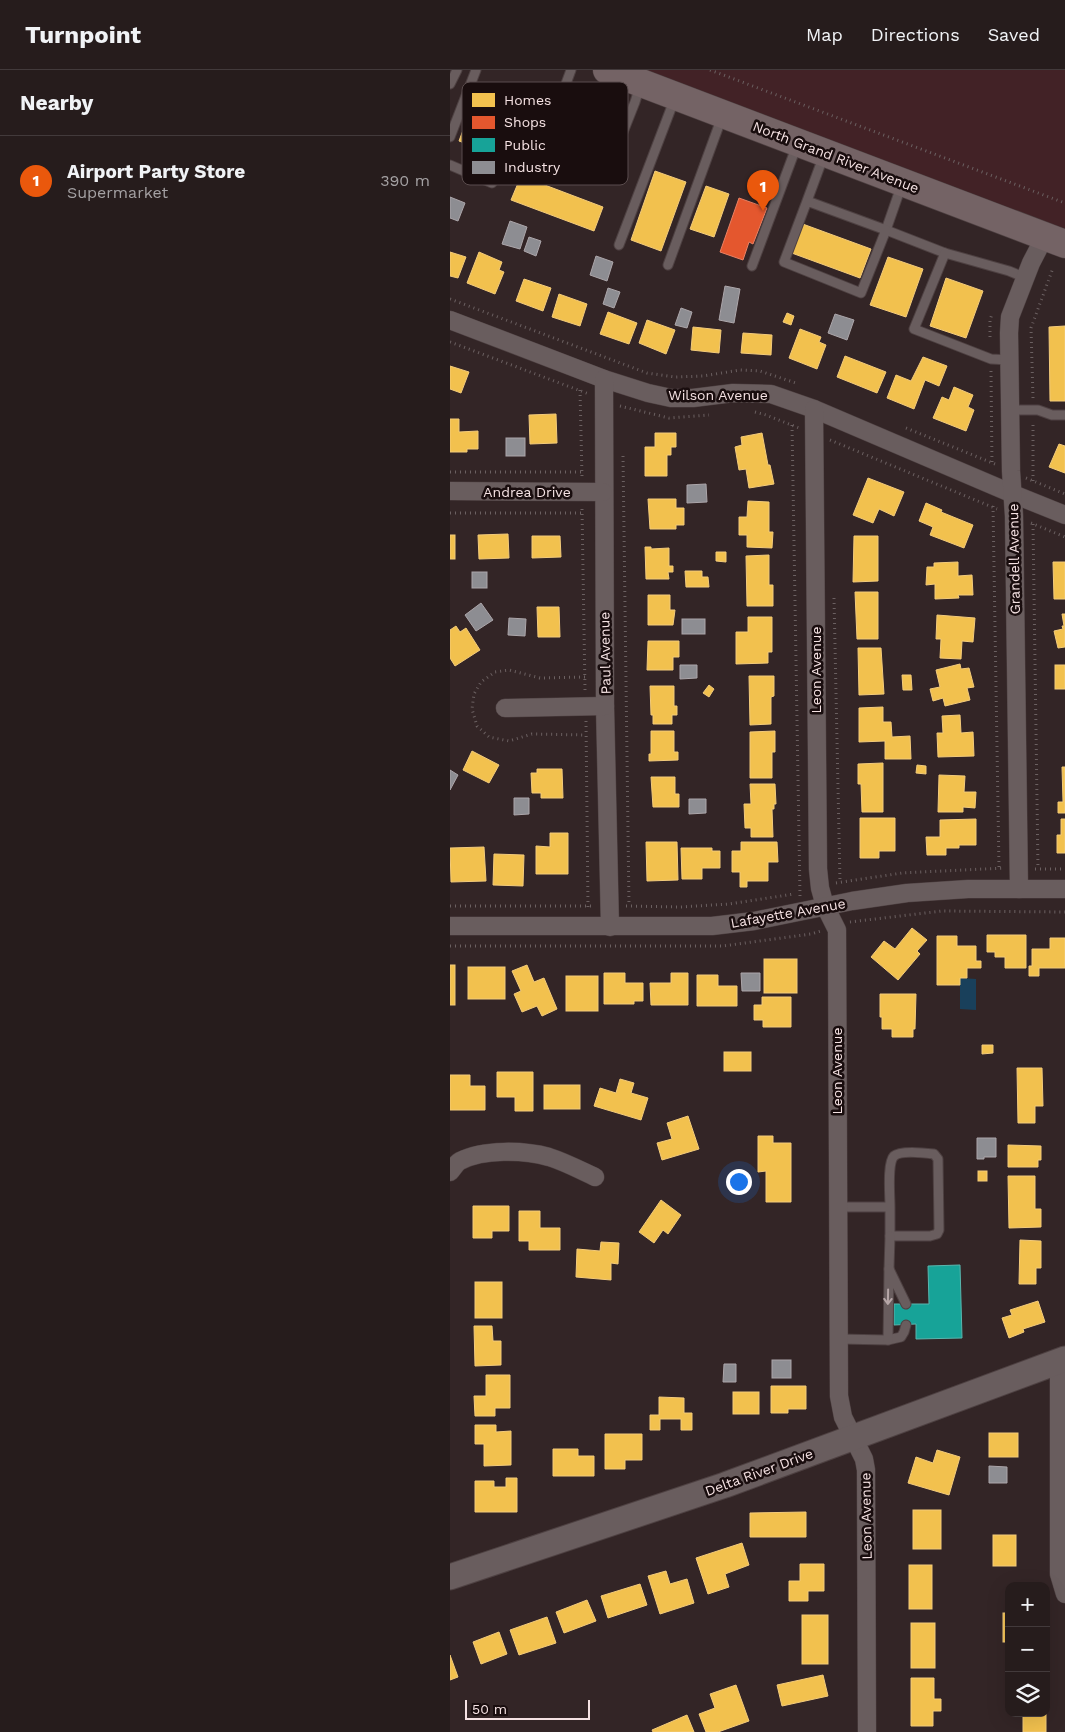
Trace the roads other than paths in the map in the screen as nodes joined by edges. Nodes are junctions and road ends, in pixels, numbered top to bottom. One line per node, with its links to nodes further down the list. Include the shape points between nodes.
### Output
1 (457, 70): 7 (lane)
2 (476, 70): 5 (lane)
3 (571, 70): 6 (lane)
4 (607, 70): 8 (main road, North Grand River Avenue)
5 (471, 82)
6 (567, 82)
7 (450, 84)
8 (641, 84): 9 (main road, North Grand River Avenue); 12 (lane)
9 (676, 96): 11 (main road, North Grand River Avenue); 22 (lane)
10 (462, 106): 13 (lane)
11 (723, 114): 14 (main road, North Grand River Avenue); 24 (lane)
12 (628, 121)
13 (450, 137)
14 (798, 143): 15 (main road, North Grand River Avenue); 25 (lane)
15 (825, 153): 18 (main road, North Grand River Avenue); 19 (lane)
16 (450, 165): 17 (lane)
17 (462, 170)
18 (902, 182): 20 (lane); 21 (main road, North Grand River Avenue)
19 (807, 201): 20 (lane); 20 (lane, via 784,262 861,293)
20 (886, 230): 23 (lane)
21 (1055, 240): 26 (street, Grandell Avenue, via 1031,263)
22 (619, 245)
23 (945, 253): 26 (lane); 28 (lane, via 914,329 991,359)
24 (668, 265)
25 (752, 266)
26 (1026, 278): 28 (street, Grandell Avenue, via 1010,317)
27 (450, 320): 29 (street, Wilson Avenue)
28 (1010, 360): 31 (street, Grandell Avenue)
29 (604, 378): 30 (street, Wilson Avenue, via 671,398 733,393 771,394); 34 (street, Paul Avenue)
30 (814, 409): 35 (street, Wilson Avenue); 41 (street, Leon Avenue, via 818,870)
31 (1011, 410): 32 (lane); 35 (street, Grandell Avenue)
32 (1065, 415)
33 (450, 491): 34 (street, Andrea Drive)
34 (603, 492): 37 (street, Paul Avenue)
35 (1013, 494): 36 (street, Wilson Avenue); 39 (street, Grandell Avenue)
36 (1065, 514)
37 (605, 706): 38 (street); 43 (street, Paul Avenue)
38 (505, 708)
39 (1019, 889): 40 (street, Lafayette Avenue); 41 (street, Lafayette Avenue, via 906,893)
40 (1065, 889)
41 (825, 906): 43 (street, Lafayette Avenue, via 712,926); 46 (street, Leon Avenue, via 837,930)
42 (450, 926): 43 (street, Lafayette Avenue)
43 (610, 927)
44 (450, 1172): 45 (street, via 459,1162 474,1156 527,1153 549,1157)
45 (595, 1177)
46 (838, 1207): 47 (lane); 52 (street, Leon Avenue)
47 (890, 1207): 48 (lane); 48 (lane, via 890,1164 894,1156 899,1153 934,1154 938,1159 937,1234)
48 (890, 1236): 49 (lane)
49 (889, 1269): 50 (lane); 53 (lane, one-way to 53)
50 (906, 1304)
51 (906, 1325): 53 (lane, via 901,1337)
52 (839, 1339): 53 (lane); 55 (street, Leon Avenue, via 839,1396 843,1417)
53 (888, 1340)
54 (1062, 1361): 55 (street, Delta River Drive); 57 (street, via 1059,1574)
55 (854, 1438): 56 (street, Delta River Drive); 58 (street, Leon Avenue, via 866,1470)
56 (450, 1577)
57 (1065, 1594)
58 (867, 1732)

